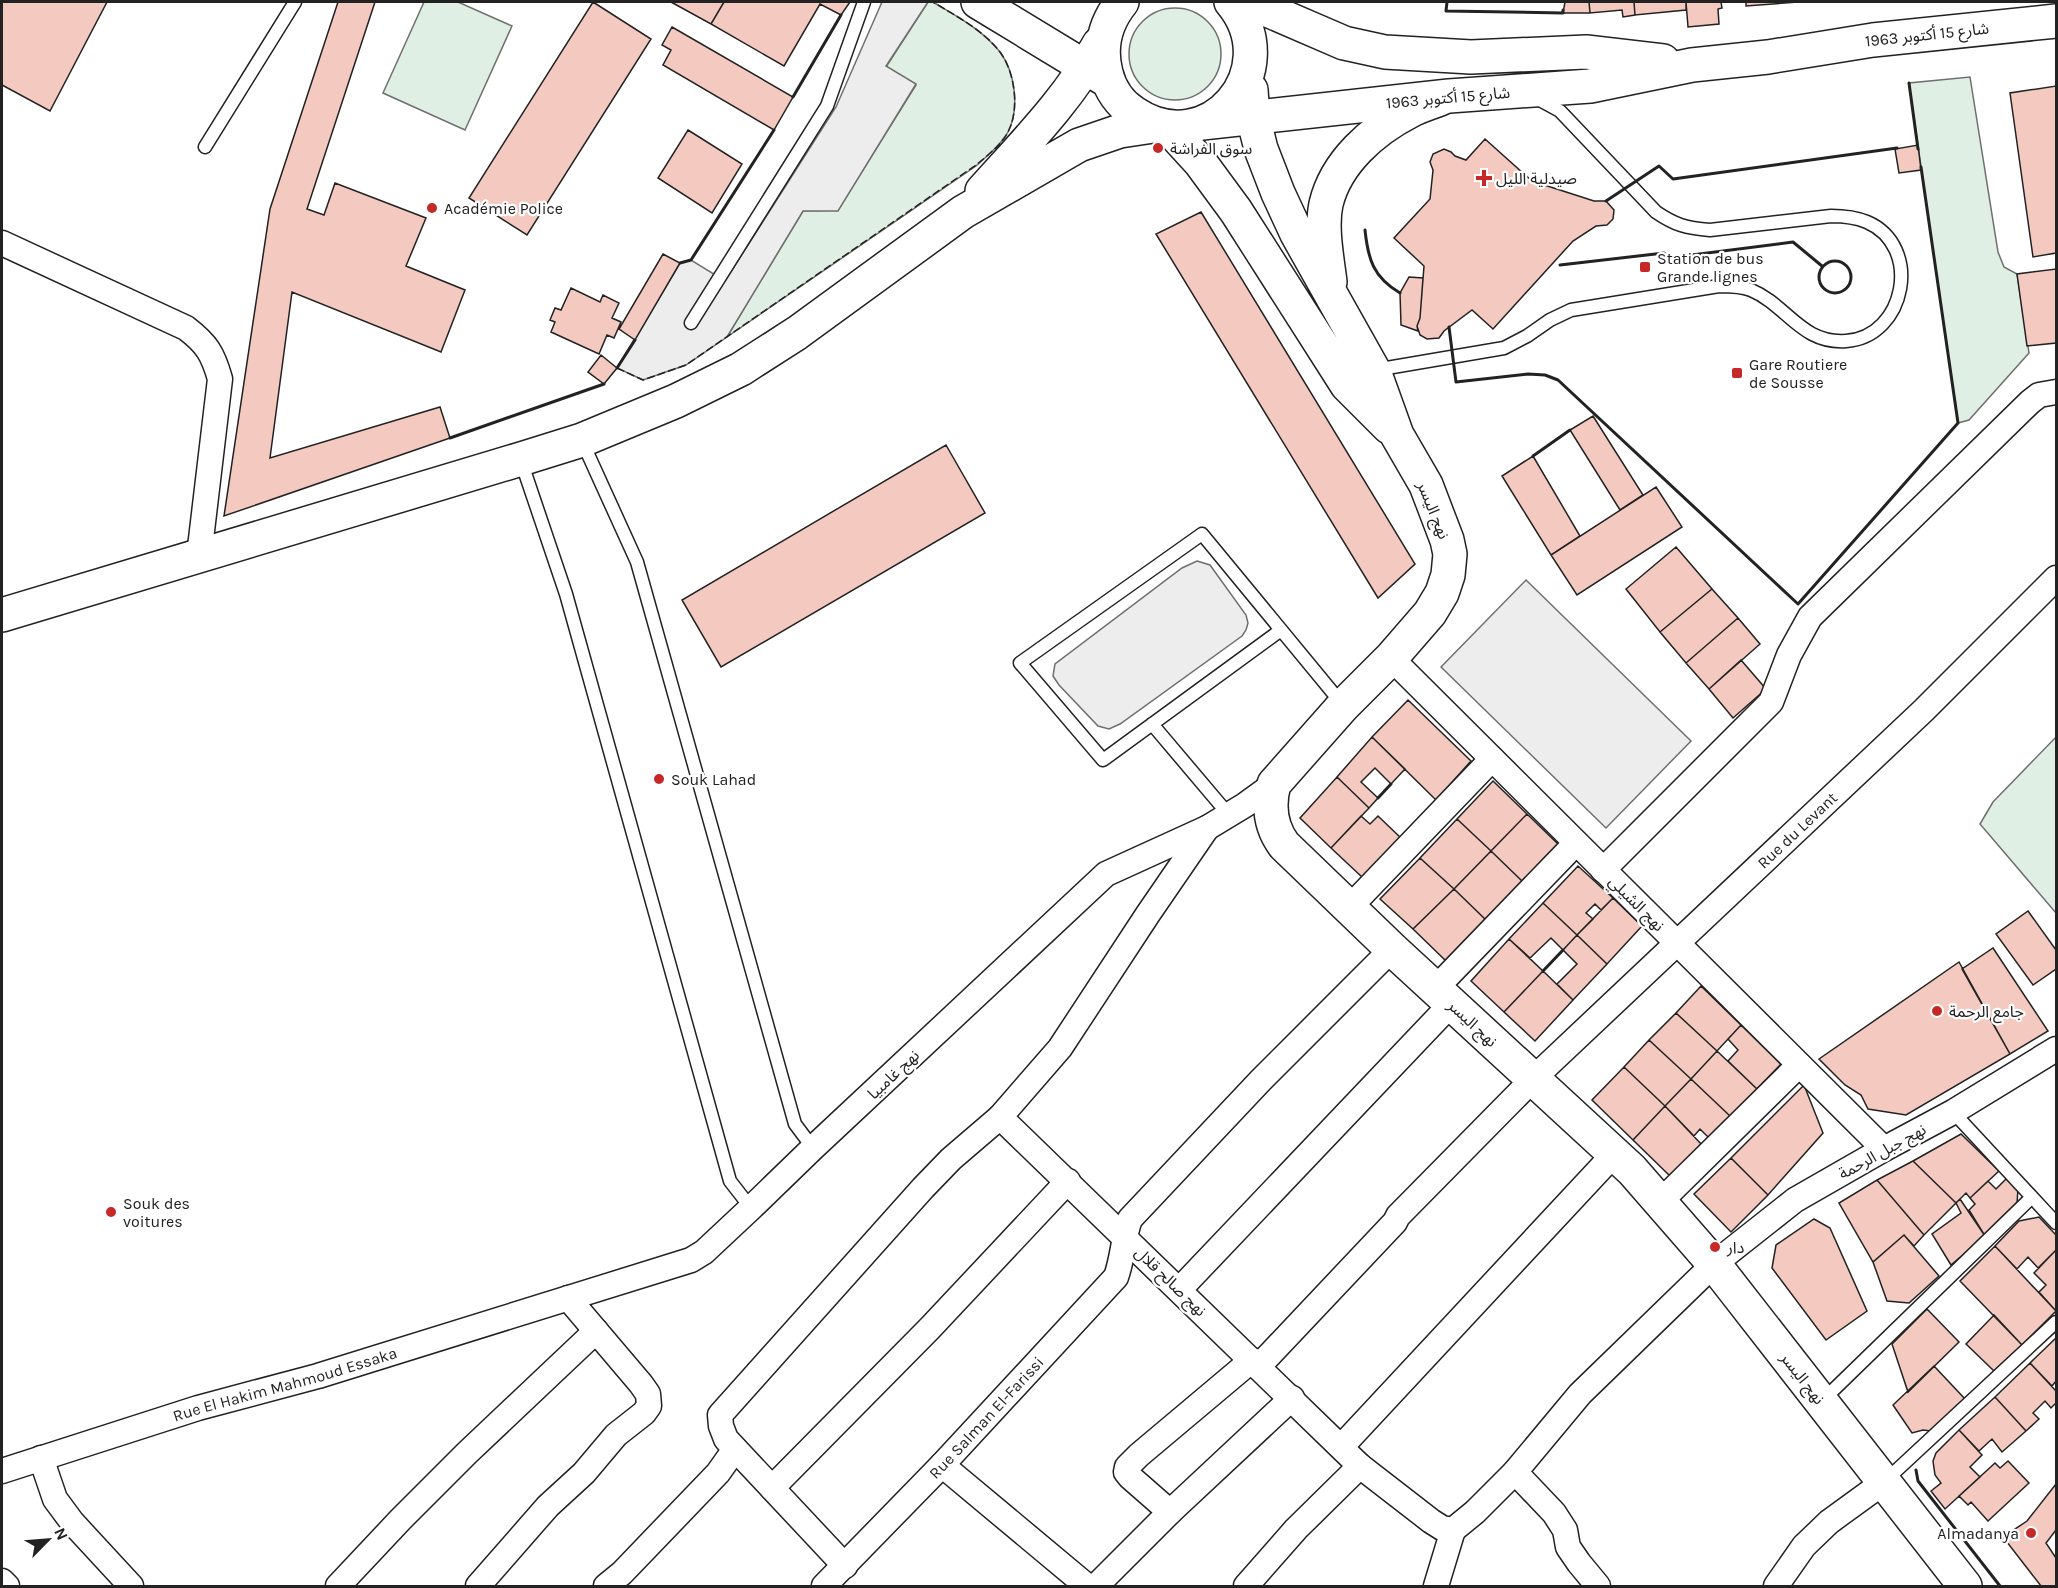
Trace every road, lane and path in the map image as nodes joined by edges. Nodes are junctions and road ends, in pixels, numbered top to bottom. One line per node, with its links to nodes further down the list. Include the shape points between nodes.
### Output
1 (295, 2): 15 (lane)
2 (864, 2): 19 (lane, via 827,106)
3 (978, 2): 9 (main road)
4 (1122, 2): 9 (main road, via 1104,34)
5 (1248, 2): 7 (main road); 8 (main road, شارع 15 أكتوبر 1963, via 1344,43 1385,52 1471,57 1586,52)
6 (2056, 21): 8 (main road, شارع 15 أكتوبر 1963, via 1873,40)
7 (1250, 58): 12 (main road); 13 (main road, via 1240,93 1224,111)
8 (1692, 65): 10 (main road, شارع 15 أكتوبر 1963, via 1590,86)
9 (1097, 74): 14 (main road, via 1129,110 1143,120); 16 (main road, via 1057,107)
10 (1508, 92): 11 (main road, شارع 15 أكتوبر 1963); 20 (lane, via 1541,99 1560,111 1656,212 1674,224 1710,230 1832,216 1851,216 1869,223 1885,235 1902,270 1902,290 1895,308 1883,324 1867,335 1848,341 1828,340 1810,333 1751,290 1719,286 1571,310 1504,348)
11 (1449, 96): 12 (main road, شارع 15 أكتوبر 1963); 18 (main road, via 1410,110 1377,132 1350,157 1335,178 1326,205 1325,241)
12 (1253, 117): 13 (main road, شارع 15 أكتوبر 1963); 18 (main road, via 1278,193)
13 (1202, 123): 14 (main road, شارع 15 أكتوبر 1963)
14 (1164, 126): 16 (main road, شارع 15 أكتوبر 1963, via 1120,131 1079,145); 20 (main road, via 1200,162)
15 (204, 147)
16 (963, 212): 22 (main road, via 741,369)
17 (3, 248): 24 (street, via 186,328 203,340 220,379)
18 (1332, 296): 20 (main road)
19 (691, 323)
20 (1360, 378): 28 (main road, نهج اليسر, via 1426,485 1450,554 1442,593)
21 (2056, 392): 36 (street, via 2039,395 2030,402 1810,618 1789,655 1771,702)
22 (582, 440): 23 (main road); 46 (lane, via 637,562 795,1124)
23 (521, 459): 24 (main road); 52 (lane, via 566,594 730,1181)
24 (199, 556): 26 (main road)
25 (2056, 578): 38 (street, Rue du Levant, via 1916,718)
26 (2, 615)
27 (1281, 630): 29 (lane); 30 (lane); 30 (lane, via 1202,534 1020,663 1103,760)
28 (1391, 658): 29 (main road, نهج اليسر); 31 (street, نهج الشيلي)
29 (1343, 706): 32 (main road, نهج اليسر)
30 (1152, 724): 33 (lane)
31 (1492, 759): 35 (street, نهج الشيلي); 37 (street)
32 (1274, 784): 33 (street, نهج غامبيا); 37 (main road, نهج اليسر, via 1270,799 1275,833)
33 (1229, 815): 34 (street, نهج غامبيا)
34 (1207, 828): 45 (street, via 1060,1048); 46 (street, نهج غامبيا, via 1106,874)
35 (1576, 843): 36 (street, نهج الشيلي); 40 (street)
36 (1603, 870): 38 (street, نهج الشيلي)
37 (1349, 908): 39 (main road, نهج اليسر)
38 (1678, 944): 42 (street, نهج الشيلي); 43 (street, Rue du Levant)
39 (1392, 949): 40 (main road, نهج اليسر); 54 (street, via 1138,1210)
40 (1444, 996): 43 (main road, نهج اليسر); 56 (street)
41 (2056, 1048): 44 (street, نهج جبل الرحمة)
42 (1800, 1065): 47 (street, نهج الشيلي); 51 (street)
43 (1534, 1078): 48 (main road, نهج اليسر); 60 (street, Rue du Levant)
44 (1953, 1112): 47 (street, نهج جبل الرحمة); 50 (lane)
45 (1000, 1117): 49 (street, نهج صالح قلال); 64 (street, via 923,1188 720,1415 726,1439)
46 (813, 1148): 52 (street, نهج غامبيا)
47 (1884, 1149): 55 (street, نهج جبل الرحمة, via 1795,1200)
48 (1615, 1153): 51 (main road, نهج اليسر); 63 (street)
49 (1068, 1181): 54 (street, نهج صالح قلال); 71 (street, via 930,1328)
50 (2032, 1197): 53 (lane); 62 (lane)
51 (1661, 1201): 55 (main road, نهج اليسر)
52 (751, 1208): 57 (street, نهج غامبيا, via 692,1260)
53 (2056, 1223)
54 (1124, 1236): 56 (street, نهج صالح قلال); 66 (street, Rue Salman El-Farissi, via 1116,1277)
55 (1714, 1264): 62 (main road, نهج اليسر); 69 (street, نهج جبل الرحمة, via 1580,1394)
56 (1180, 1289): 60 (street, نهج صالح قلال)
57 (568, 1298): 59 (street); 65 (street, Rue El Hakim Mahmoud Essaka)
58 (2056, 1322): 70 (lane)
59 (596, 1331): 79 (street, via 467,1453); 80 (street, via 648,1394 649,1406 548,1506)
60 (1256, 1363): 61 (street, نهج صالح قلال); 72 (street, Rue du Levant, via 1127,1467 1130,1477)
61 (1292, 1398): 63 (street, نهج صالح قلال); 72 (street)
62 (1821, 1401): 70 (main road, نهج اليسر)
63 (1342, 1446): 67 (street, نهج صالح قلال)
64 (735, 1449): 71 (street); 81 (street, via 718,1473)
65 (41, 1458): 68 (street, Rue El Hakim Mahmoud Essaka); 78 (street, via 55,1499)
66 (942, 1465): 74 (street, Rue Salman El-Farissi); 82 (street)
67 (1360, 1466): 73 (street, نهج صالح قلال, via 1436,1525); 84 (street, via 1296,1529)
68 (2, 1472)
69 (1515, 1472): 73 (street, نهج جبل الرحمة); 85 (street, via 1554,1513 1565,1530 1568,1547)
70 (1884, 1482): 86 (street, via 1829,1522 1804,1546); 87 (main road, نهج اليسر)
71 (771, 1488): 74 (street)
72 (1170, 1512): 83 (street)
73 (1453, 1530): 76 (street)
74 (838, 1579)
75 (2, 1581): 77 (street)
76 (1438, 1585)
77 (7, 1587)
78 (131, 1587)
79 (338, 1587)
80 (478, 1587)
81 (606, 1587)
82 (1087, 1587)
83 (1096, 1587)
84 (1246, 1587)
85 (1598, 1587)
86 (1776, 1587)
87 (1965, 1587)

